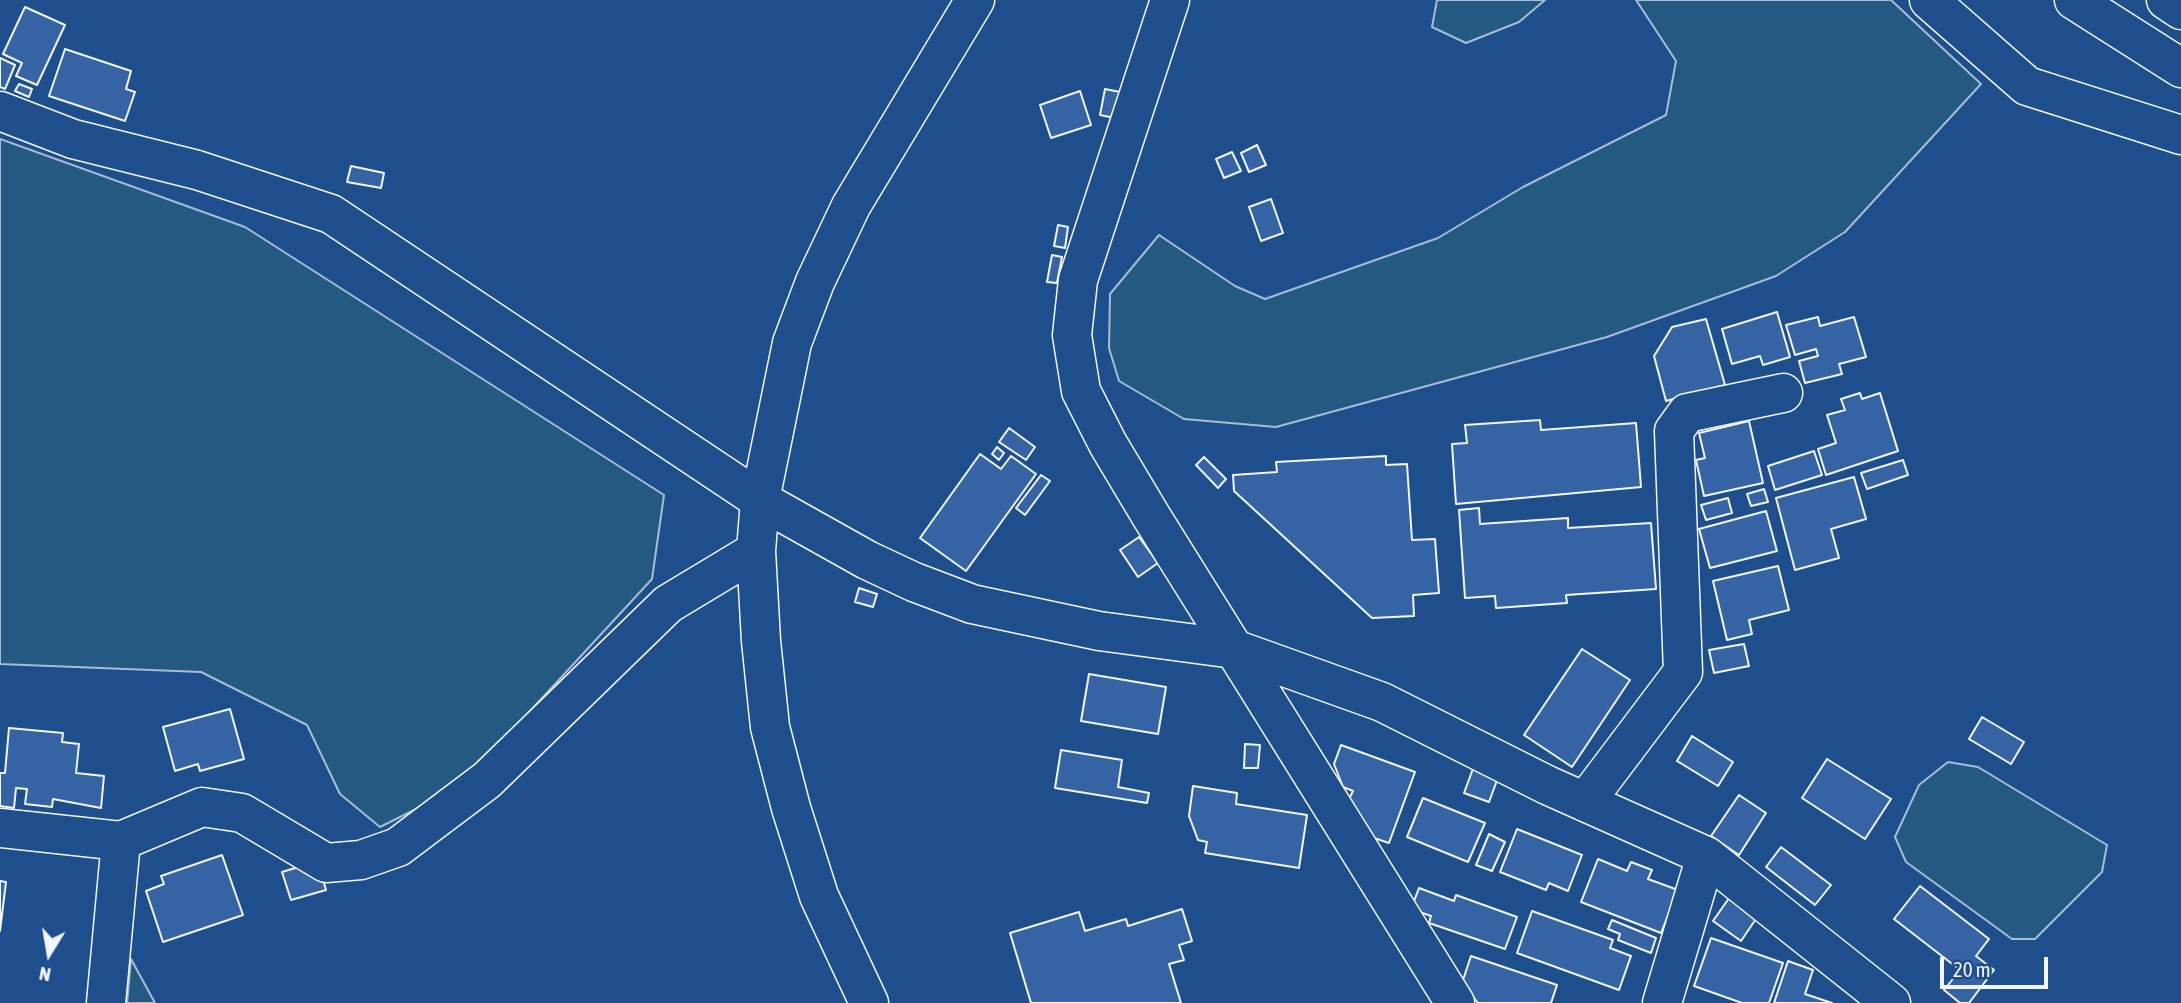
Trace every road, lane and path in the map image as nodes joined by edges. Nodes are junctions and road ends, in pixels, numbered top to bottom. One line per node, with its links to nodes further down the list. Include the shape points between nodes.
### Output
1 (975, 0): 11 (main road, via 851,206 815,282 792,343)
2 (1170, 0): 13 (main road, via 1078,280 1072,335 1082,391 1108,444)
3 (1929, 0): 9 (main road, via 2027,86)
4 (2074, 0): 7 (main road)
5 (2166, 0): 6 (main road)
6 (2181, 10)
7 (2181, 68)
8 (0, 111): 11 (main road, via 73,139 197,170 331,214)
9 (2181, 135)
10 (1783, 394): 14 (main road, via 1687,413 1674,431 1683,672)
11 (760, 500): 12 (main road); 13 (main road, via 867,560 972,604 1099,631)
12 (756, 551): 16 (main road, via 668,604 487,780 398,847 361,860 326,863 242,813 202,807); 19 (main road, via 771,727 791,808 819,896)
13 (1234, 649): 14 (main road, via 1382,702); 20 (main road)
14 (1584, 802): 17 (main road)
15 (0, 828): 16 (main road)
16 (121, 841): 18 (main road)
17 (1706, 856): 21 (main road); 22 (main road)
18 (106, 1003)
19 (869, 1003)
20 (1455, 1003)
21 (1662, 1003)
22 (1891, 1003)

